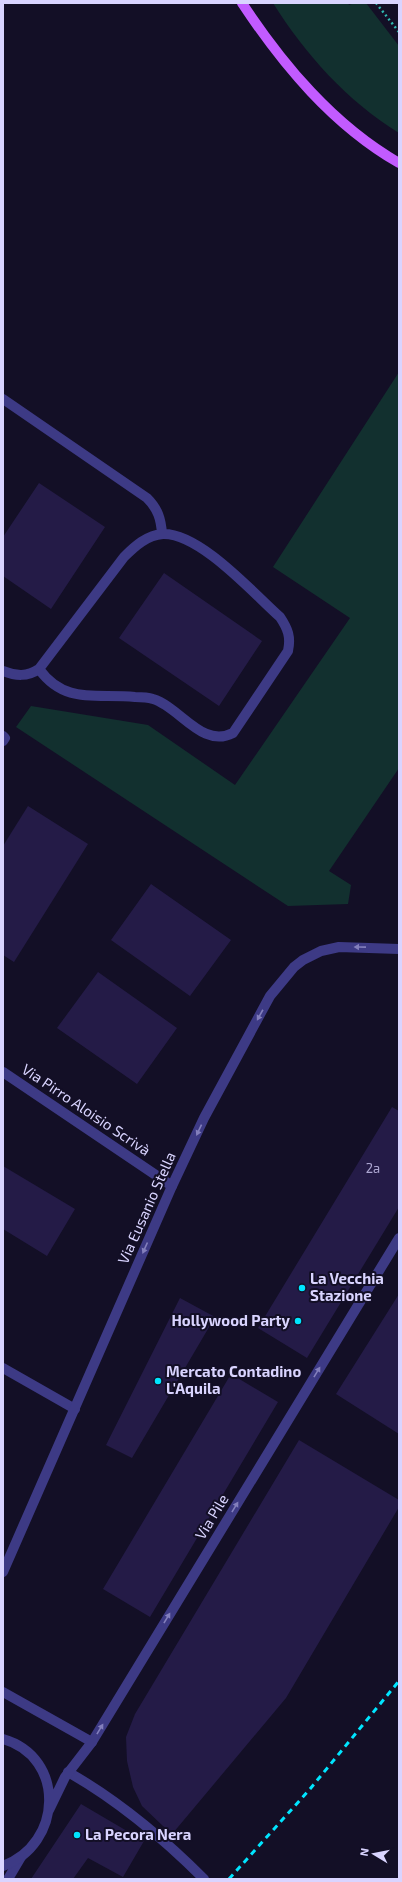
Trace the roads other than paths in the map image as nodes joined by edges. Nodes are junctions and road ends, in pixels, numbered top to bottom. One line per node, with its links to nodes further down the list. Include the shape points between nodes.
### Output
1 (242, 3): 2 (main road, via 269,42 312,94 338,119)
2 (399, 163)
3 (3, 399): 4 (street, via 147,498 157,509)
4 (162, 534): 5 (street, via 147,538 124,557); 5 (street, via 194,543 208,552 280,618 287,628 290,640 288,651 233,732 224,737 203,732 162,702 152,698 73,694 57,687)
5 (39, 669): 6 (street, via 24,676)
6 (3, 671)
7 (3, 736): 8 (street)
8 (3, 741)
9 (399, 948): 11 (street, Via Eusanio Stella, one-way to 11, via 339,947 303,960 285,976 270,996 238,1053)
10 (3, 1072): 11 (street, Via Pirro Aloisio Scrivà)
11 (172, 1186): 14 (street, Via Eusanio Stella, one-way to 14)
12 (399, 1238): 18 (street, Via Pile, one-way to 12)
13 (3, 1368): 14 (street)
14 (75, 1409): 15 (street, Via Eusanio Stella)
15 (3, 1572)
16 (3, 1692): 18 (street)
17 (3, 1739): 20 (street, via 26,1752 42,1771 48,1786)
18 (92, 1742): 19 (street, Via Pile)
19 (68, 1772): 20 (street, Via Pile); 24 (street, via 101,1791 132,1814)
20 (49, 1810): 21 (street, via 40,1837)
21 (21, 1858): 22 (street); 23 (street)
22 (3, 1866)
23 (8, 1879)
24 (204, 1879)

